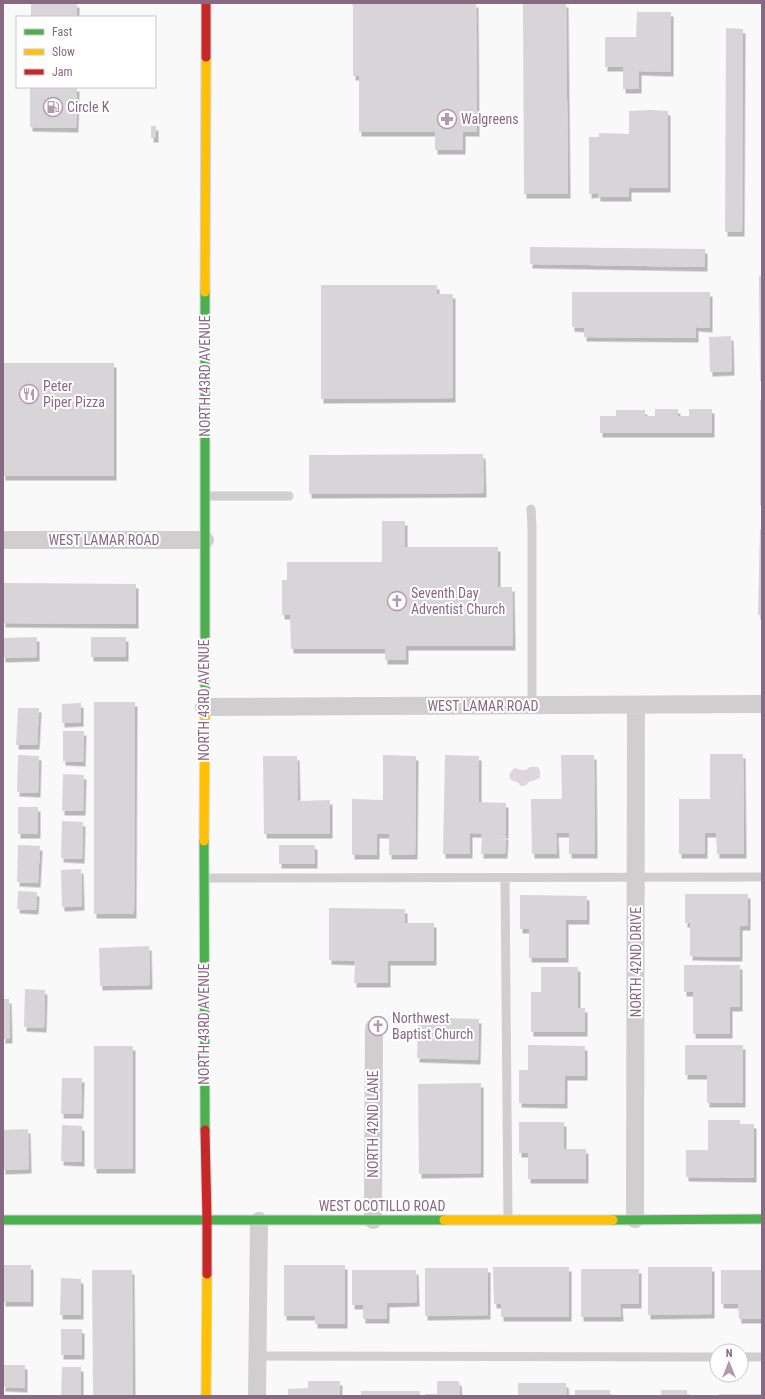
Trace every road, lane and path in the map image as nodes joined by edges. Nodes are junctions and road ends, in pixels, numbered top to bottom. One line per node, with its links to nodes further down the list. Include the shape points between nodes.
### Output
1 (206, 3): 2 (main road, NORTH 43RD AVENUE)
2 (205, 496): 3 (lane); 6 (main road, NORTH 43RD AVENUE)
3 (289, 496)
4 (531, 509): 9 (lane)
5 (3, 540): 6 (street, WEST LAMAR ROAD)
6 (204, 540): 10 (main road, NORTH 43RD AVENUE)
7 (762, 704): 8 (street, WEST LAMAR ROAD)
8 (636, 705): 9 (street, WEST LAMAR ROAD); 14 (street, NORTH 42ND DRIVE)
9 (532, 706): 10 (street, WEST LAMAR ROAD)
10 (204, 707): 12 (main road, NORTH 43RD AVENUE)
11 (762, 877): 14 (lane)
12 (204, 878): 13 (lane); 20 (main road, NORTH 43RD AVENUE)
13 (505, 878): 14 (lane); 22 (lane)
14 (636, 878): 17 (street, NORTH 42ND DRIVE)
15 (374, 1028): 21 (street, NORTH 42ND LANE)
16 (762, 1214): 18 (lane)
17 (635, 1219): 18 (main road, WEST OCOTILLO ROAD); 22 (main road, WEST OCOTILLO ROAD)
18 (762, 1219)
19 (3, 1220): 20 (main road, WEST OCOTILLO ROAD)
20 (207, 1220): 23 (main road, WEST OCOTILLO ROAD); 28 (main road, NORTH 43RD AVENUE)
21 (373, 1220): 22 (main road, WEST OCOTILLO ROAD); 23 (main road, WEST OCOTILLO ROAD)
22 (508, 1220)
23 (259, 1221): 24 (street)
24 (256, 1356): 25 (lane); 29 (street)
25 (709, 1357)
26 (749, 1357): 27 (lane)
27 (762, 1357)
28 (206, 1396)
29 (256, 1396)

